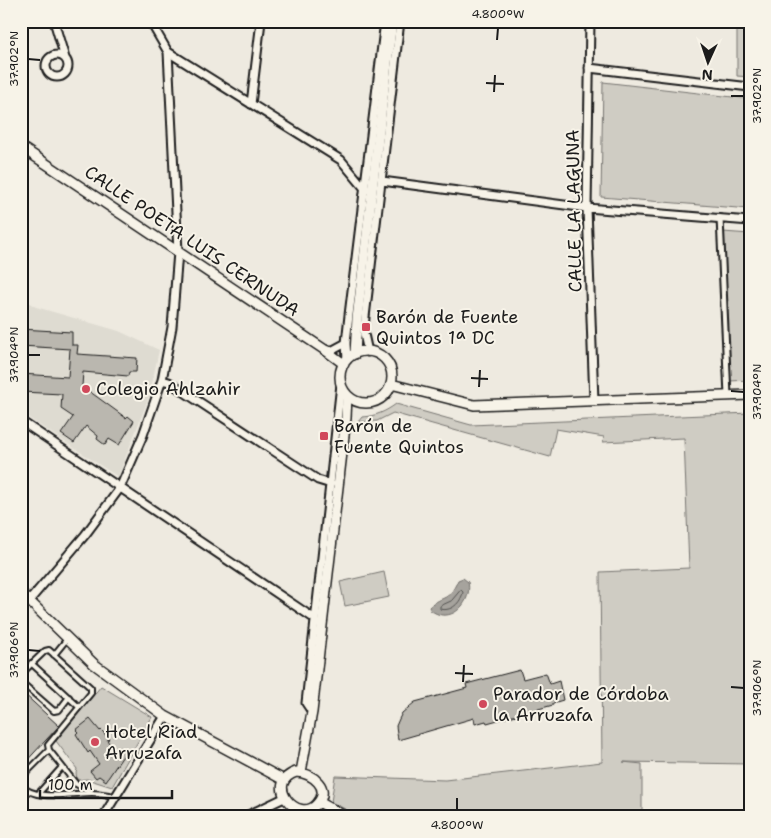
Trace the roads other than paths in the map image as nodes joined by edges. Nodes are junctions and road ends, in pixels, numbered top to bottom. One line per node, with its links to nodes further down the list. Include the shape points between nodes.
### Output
1 (54, 21): 9 (street)
2 (150, 21): 8 (street)
3 (261, 21): 12 (street)
4 (385, 21): 15 (street)
5 (392, 21): 23 (street, via 356,328)
6 (400, 21): 14 (street)
7 (590, 21): 10 (street, CALLE LA LAGUNA)
8 (168, 52): 12 (street); 19 (street)
9 (65, 58)
10 (589, 68): 11 (street); 16 (street, CALLE LA LAGUNA)
11 (750, 86)
12 (251, 104): 15 (street, via 341,160)
13 (21, 147): 19 (street, CALLE POETA LUIS CERNUDA)
14 (382, 181): 16 (street); 22 (street, via 365,317)
15 (366, 190): 20 (street)
16 (587, 208): 17 (street); 31 (street, CALLE LA LAGUNA)
17 (720, 218): 18 (street); 30 (street)
18 (750, 221)
19 (178, 252): 21 (street, CALLE POETA LUIS CERNUDA); 25 (street, via 172,327)
20 (346, 343): 21 (street, via 333,350); 24 (street)
21 (325, 350): 24 (street, CALLE POETA LUIS CERNUDA)
22 (368, 352): 23 (street); 27 (street, via 388,364)
23 (356, 354): 24 (street)
24 (345, 362): 26 (street)
25 (162, 380): 35 (street, via 318,480); 36 (street, via 144,435)
26 (341, 384): 28 (street); 35 (street)
27 (391, 384): 31 (street, via 474,405); 32 (street, via 378,400)
28 (347, 395): 32 (street); 33 (street)
29 (750, 395): 30 (street)
30 (728, 396): 31 (street)
31 (594, 401)
32 (361, 402): 33 (street)
33 (346, 418): 47 (street)
34 (21, 421): 36 (street)
35 (331, 484): 39 (street)
36 (120, 488): 38 (street); 39 (street)
37 (21, 593): 38 (street)
38 (29, 601): 40 (street)
39 (315, 619): 47 (street, via 306,703)
40 (68, 639): 41 (lane); 48 (street, via 94,664)
41 (54, 655): 42 (lane, via 49,650 45,651); 46 (lane, via 91,688 91,693)
42 (32, 663): 43 (lane); 45 (lane)
43 (21, 674)
44 (21, 682): 45 (lane, via 54,711 59,710)
45 (69, 698): 46 (lane)
46 (79, 707): 49 (lane, via 49,743)
47 (312, 712): 51 (street)
48 (165, 716): 53 (street); 57 (street)
49 (49, 750): 50 (lane); 52 (lane)
50 (62, 767): 55 (lane, via 76,784); 56 (lane)
51 (301, 772): 53 (street); 59 (street, via 319,782 322,792)
52 (21, 778)
53 (284, 780): 58 (street)
54 (21, 785): 56 (lane)
55 (93, 793): 56 (lane); 57 (lane)
56 (38, 794)
57 (116, 796): 61 (street)
58 (284, 798): 60 (street); 62 (street)
59 (319, 802): 60 (street); 63 (street)
60 (304, 813)
61 (103, 817)
62 (244, 817)
63 (346, 817)

